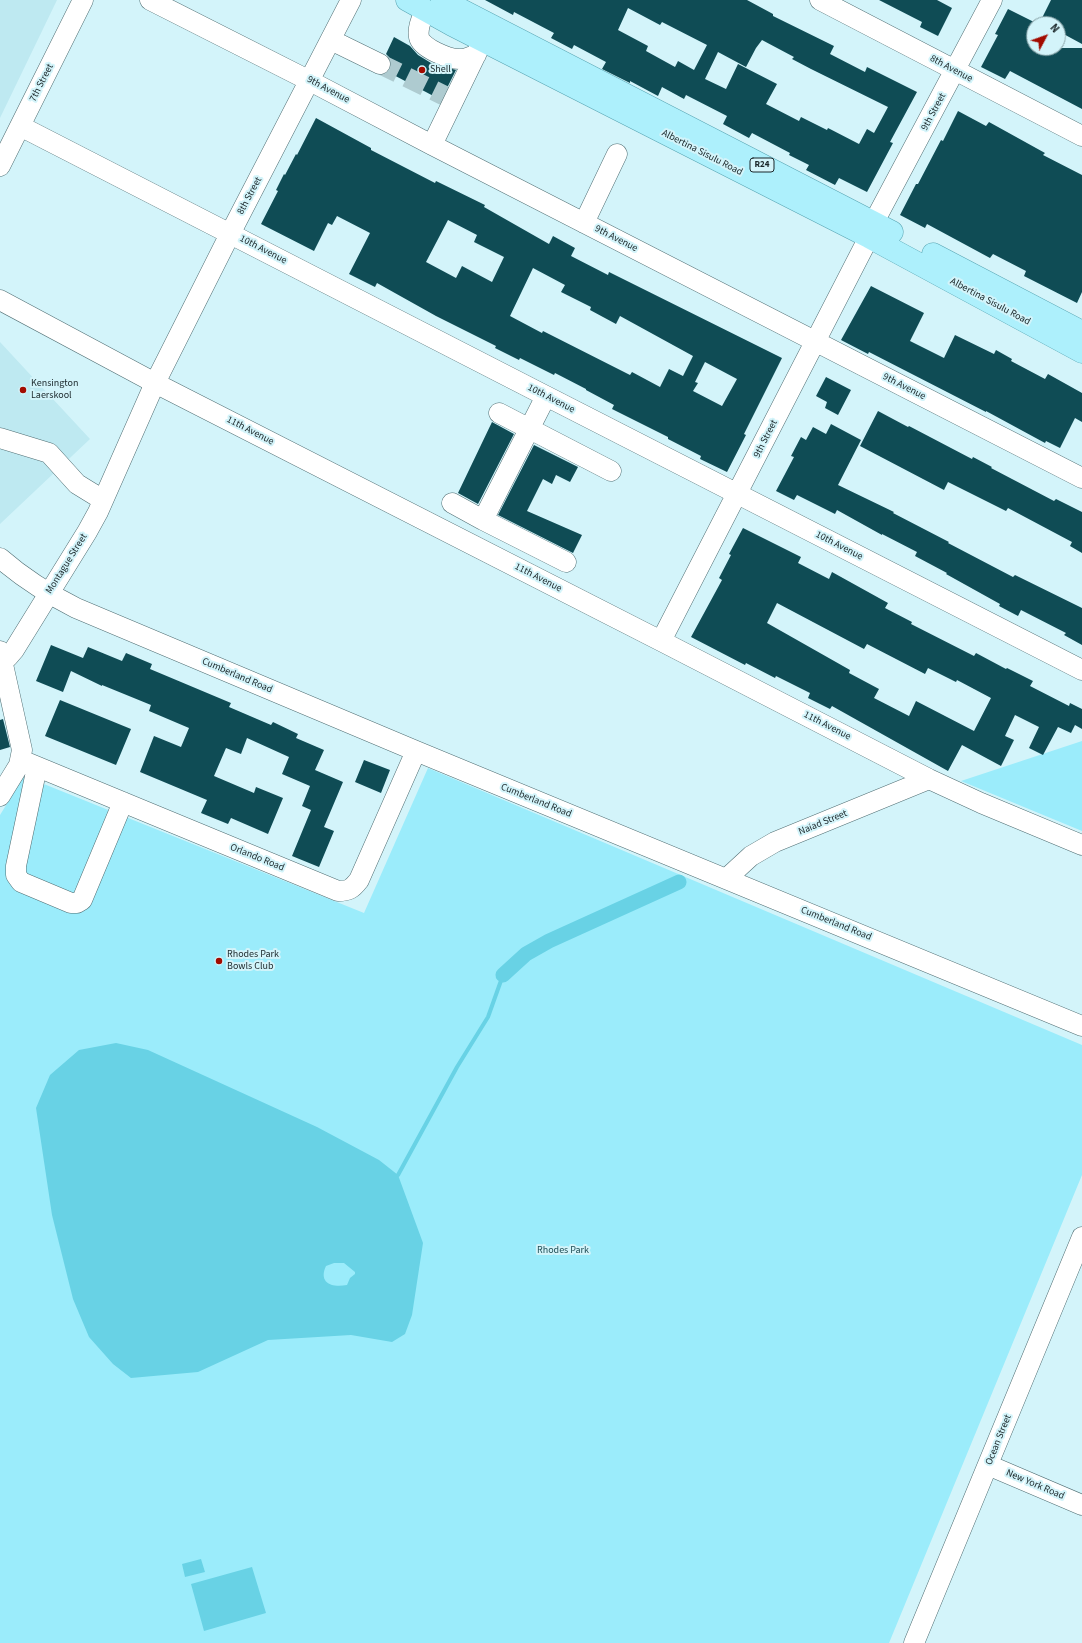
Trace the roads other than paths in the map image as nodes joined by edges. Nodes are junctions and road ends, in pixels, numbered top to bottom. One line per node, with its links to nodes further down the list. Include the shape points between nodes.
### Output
1 (83, 0): 12 (street, 7th Street)
2 (150, 0): 11 (street, 9th Avenue)
3 (352, 0): 7 (street, 8th Street)
4 (820, 0): 10 (street, 8th Avenue)
5 (992, 0): 10 (street, 9th Street)
6 (425, 3): 8 (main road, Albertina Sisulu Road / R24); 8 (street, via 419,27 419,38 423,44 452,59 462,59); 18 (main road, Albertina Sisulu Road / R24)
7 (331, 40): 9 (street); 11 (street, 8th Street)
8 (480, 48): 14 (street, via 451,100); 18 (main road, Albertina Sisulu Road / R24)
9 (380, 64)
10 (955, 71): 13 (street, 8th Avenue); 18 (street, 9th Street)
11 (310, 81): 14 (street, 9th Avenue); 19 (street, 8th Street)
12 (20, 126): 16 (street, 7th Street); 19 (street, 10th Avenue)
13 (1082, 136)
14 (432, 145): 17 (street, 9th Avenue)
15 (617, 154): 17 (street)
16 (0, 166)
17 (584, 223): 22 (street, 9th Avenue)
18 (872, 230): 21 (main road, Albertina Sisulu Road / R24); 22 (street, 9th Street); 23 (main road, Albertina Sisulu Road / R24)
19 (230, 234): 24 (street, 8th Street); 25 (street, 10th Avenue)
20 (0, 300): 24 (street, 11th Avenue)
21 (1082, 332)
22 (814, 342): 31 (street, 9th Avenue); 32 (street, 9th Street)
23 (1082, 352)
24 (155, 383): 29 (street, 8th Street); 39 (street, 11th Avenue)
25 (546, 396): 27 (street); 32 (street, 10th Avenue)
26 (499, 413): 27 (street)
27 (529, 429): 30 (street); 35 (street)
28 (0, 438): 33 (street, via 49,453 77,484)
29 (121, 460): 33 (street, Montague Street)
30 (611, 471)
31 (1082, 478)
32 (738, 494): 39 (street, 9th Street); 41 (street, 10th Avenue)
33 (103, 500): 38 (street, Montague Street)
34 (452, 502): 35 (street)
35 (483, 520): 37 (street)
36 (0, 558): 38 (street, Cumberland Road, via 19,575)
37 (566, 562)
38 (49, 595): 40 (street, Montague Street, via 14,650); 42 (street, Cumberland Road)
39 (661, 641): 44 (street, 11th Avenue)
40 (1, 659): 43 (street, Montague Street, via 21,742)
41 (1082, 670)
42 (416, 751): 46 (street, Orlando Road, via 359,880 350,890 338,891); 48 (street, Cumberland Road)
43 (29, 764): 45 (street); 46 (street, Orlando Road); 46 (street, Montague Street, via 16,875 21,882 71,903 82,900)
44 (929, 779): 47 (street, 11th Avenue, via 981,804); 48 (street, Naiad Street, via 775,842 751,856)
45 (0, 796)
46 (123, 802)
47 (1082, 845)
48 (726, 879): 49 (street, Cumberland Road)
49 (1082, 1026)
50 (1082, 1236): 51 (street, Ocean Street)
51 (988, 1465): 52 (street, New York Road); 53 (street, Ocean Street)
52 (1082, 1505)
53 (914, 1643)

